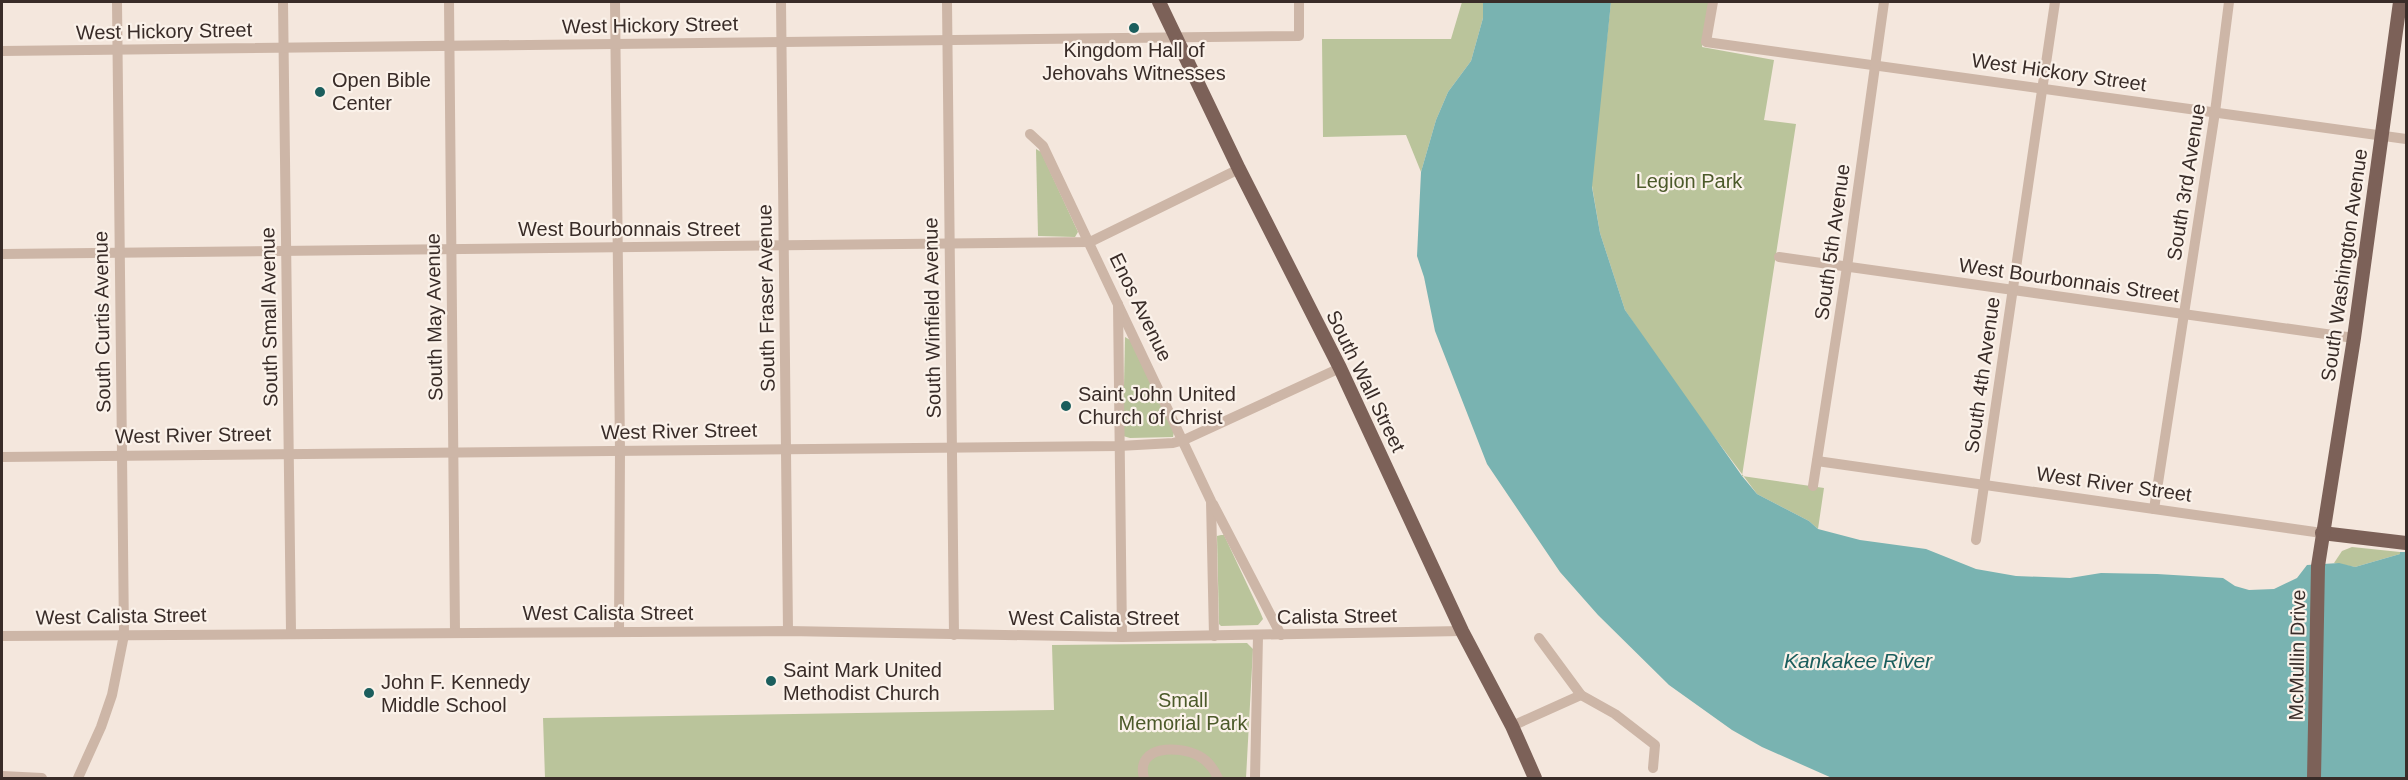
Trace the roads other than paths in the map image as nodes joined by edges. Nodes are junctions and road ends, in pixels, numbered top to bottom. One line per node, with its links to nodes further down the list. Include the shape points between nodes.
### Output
1 (117, 2): 20 (street, South Curtis Avenue)
2 (283, 2): 19 (street, South Small Avenue)
3 (449, 2): 18 (street, South May Avenue)
4 (615, 2): 17 (street)
5 (781, 2): 16 (street, South Fraser Avenue)
6 (947, 2): 15 (street, South Winfield Avenue)
7 (1159, 2): 14 (main road, South Wall Street)
8 (1299, 2): 14 (street, West Hickory Street, via 1299,36)
9 (1713, 2): 22 (street, West Hickory Street, via 1706,42)
10 (1884, 2): 22 (street, South 5th Avenue)
11 (2055, 2): 23 (street, South 4th Avenue)
12 (2229, 2): 24 (street, South 3rd Avenue)
13 (2400, 2): 26 (main road, South Washington Avenue)
14 (1177, 37): 15 (street, West Hickory Street); 28 (main road, South Wall Street)
15 (947, 40): 16 (street, West Hickory Street); 30 (street, South Winfield Avenue)
16 (782, 42): 17 (street, West Hickory Street); 31 (street, South Fraser Avenue)
17 (616, 44): 18 (street, West Hickory Street); 32 (street)
18 (449, 46): 19 (street, West Hickory Street); 33 (street, South May Avenue)
19 (284, 48): 20 (street, West Hickory Street); 34 (street, South Small Avenue)
20 (117, 50): 21 (street, West Hickory Street); 35 (street, South Curtis Avenue)
21 (2, 51)
22 (1875, 65): 23 (street, West Hickory Street); 38 (street, South 5th Avenue)
23 (2043, 87): 24 (street, West Hickory Street); 39 (street, South 4th Avenue)
24 (2215, 112): 26 (street, West Hickory Street); 41 (street, South 3rd Avenue)
25 (1030, 134): 29 (street, Enos Avenue, via 1043,146)
26 (2382, 135): 27 (street, West Hickory Street); 42 (main road, South Washington Avenue)
27 (2406, 139)
28 (1239, 169): 29 (street, West Bourbonnais Street); 43 (main road, South Wall Street)
29 (1090, 242): 30 (street, West Bourbonnais Street); 40 (street, Enos Avenue)
30 (949, 243): 31 (street, West Bourbonnais Street); 46 (street, South Winfield Avenue)
31 (784, 245): 32 (street, West Bourbonnais Street); 47 (street, South Fraser Avenue)
32 (618, 247): 33 (street, West Bourbonnais Street); 48 (street)
33 (451, 249): 34 (street, West Bourbonnais Street); 49 (street, South May Avenue)
34 (286, 251): 35 (street, West Bourbonnais Street); 50 (street, South Small Avenue)
35 (120, 252): 36 (street, West Bourbonnais Street); 51 (street, South Curtis Avenue)
36 (2, 254)
37 (1779, 257): 38 (street, West Bourbonnais Street)
38 (1847, 267): 39 (street, West Bourbonnais Street); 53 (street, South 5th Avenue)
39 (2013, 290): 41 (street, West Bourbonnais Street); 54 (street, South 4th Avenue)
40 (1118, 300): 44 (street, Enos Avenue); 45 (street)
41 (2184, 314): 42 (street, West Bourbonnais Street); 57 (street, South 3rd Avenue)
42 (2354, 338): 58 (main road, South Washington Avenue)
43 (1340, 368): 44 (street, West River Street); 65 (main road, South Wall Street)
44 (1184, 440): 45 (street, West River Street); 56 (street, Enos Avenue)
45 (1119, 446): 46 (street, West River Street); 72 (street)
46 (952, 448): 47 (street, West River Street); 67 (street, South Winfield Avenue)
47 (786, 449): 48 (street, West River Street); 62 (street, South Fraser Avenue)
48 (620, 451): 49 (street, West River Street); 61 (street)
49 (453, 452): 50 (street, West River Street); 64 (street, South May Avenue)
50 (289, 454): 51 (street, West River Street); 63 (street, South Small Avenue)
51 (122, 456): 52 (street, West River Street); 66 (street, South Curtis Avenue)
52 (2, 457)
53 (1817, 461): 54 (street, West River Street); 55 (street, South 5th Avenue)
54 (1984, 485): 57 (street, West River Street); 59 (street, South 4th Avenue)
55 (1813, 486)
56 (1211, 501): 68 (street, Enos Avenue); 70 (street, Enos Avenue)
57 (2154, 509): 58 (street, West River Street)
58 (2322, 533): 60 (main road, West River Street); 84 (main road, McMullin Drive)
59 (1976, 540)
60 (2406, 543)
61 (619, 631): 62 (street, West Calista Street); 64 (street, West Calista Street)
62 (788, 631): 67 (street, West Calista Street)
63 (291, 632): 64 (street, West Calista Street); 66 (street, West Calista Street)
64 (455, 632)
65 (1462, 632): 68 (street, Calista Street); 75 (main road, South Wall Street)
66 (124, 634): 69 (street, West Calista Street); 79 (street, South Curtis Avenue, via 112,695)
67 (954, 635): 72 (street, West Calista Street)
68 (1281, 635): 71 (street, Calista Street)
69 (2, 636)
70 (1214, 636): 71 (street, Calista Street); 72 (street, West Calista Street)
71 (1258, 636): 82 (street)
72 (1122, 637)
73 (1539, 638): 74 (street)
74 (1581, 695): 75 (street); 76 (street, via 1615,714 1655,745)
75 (1512, 726): 83 (main road, South Wall Street)
76 (1653, 768)
77 (2, 776): 78 (street)
78 (42, 778)
79 (78, 778)
80 (1144, 778): 81 (street, via 1142,766 1148,756 1170,750 1199,756)
81 (1218, 778)
82 (1255, 778)
83 (1535, 778)
84 (2314, 778)

